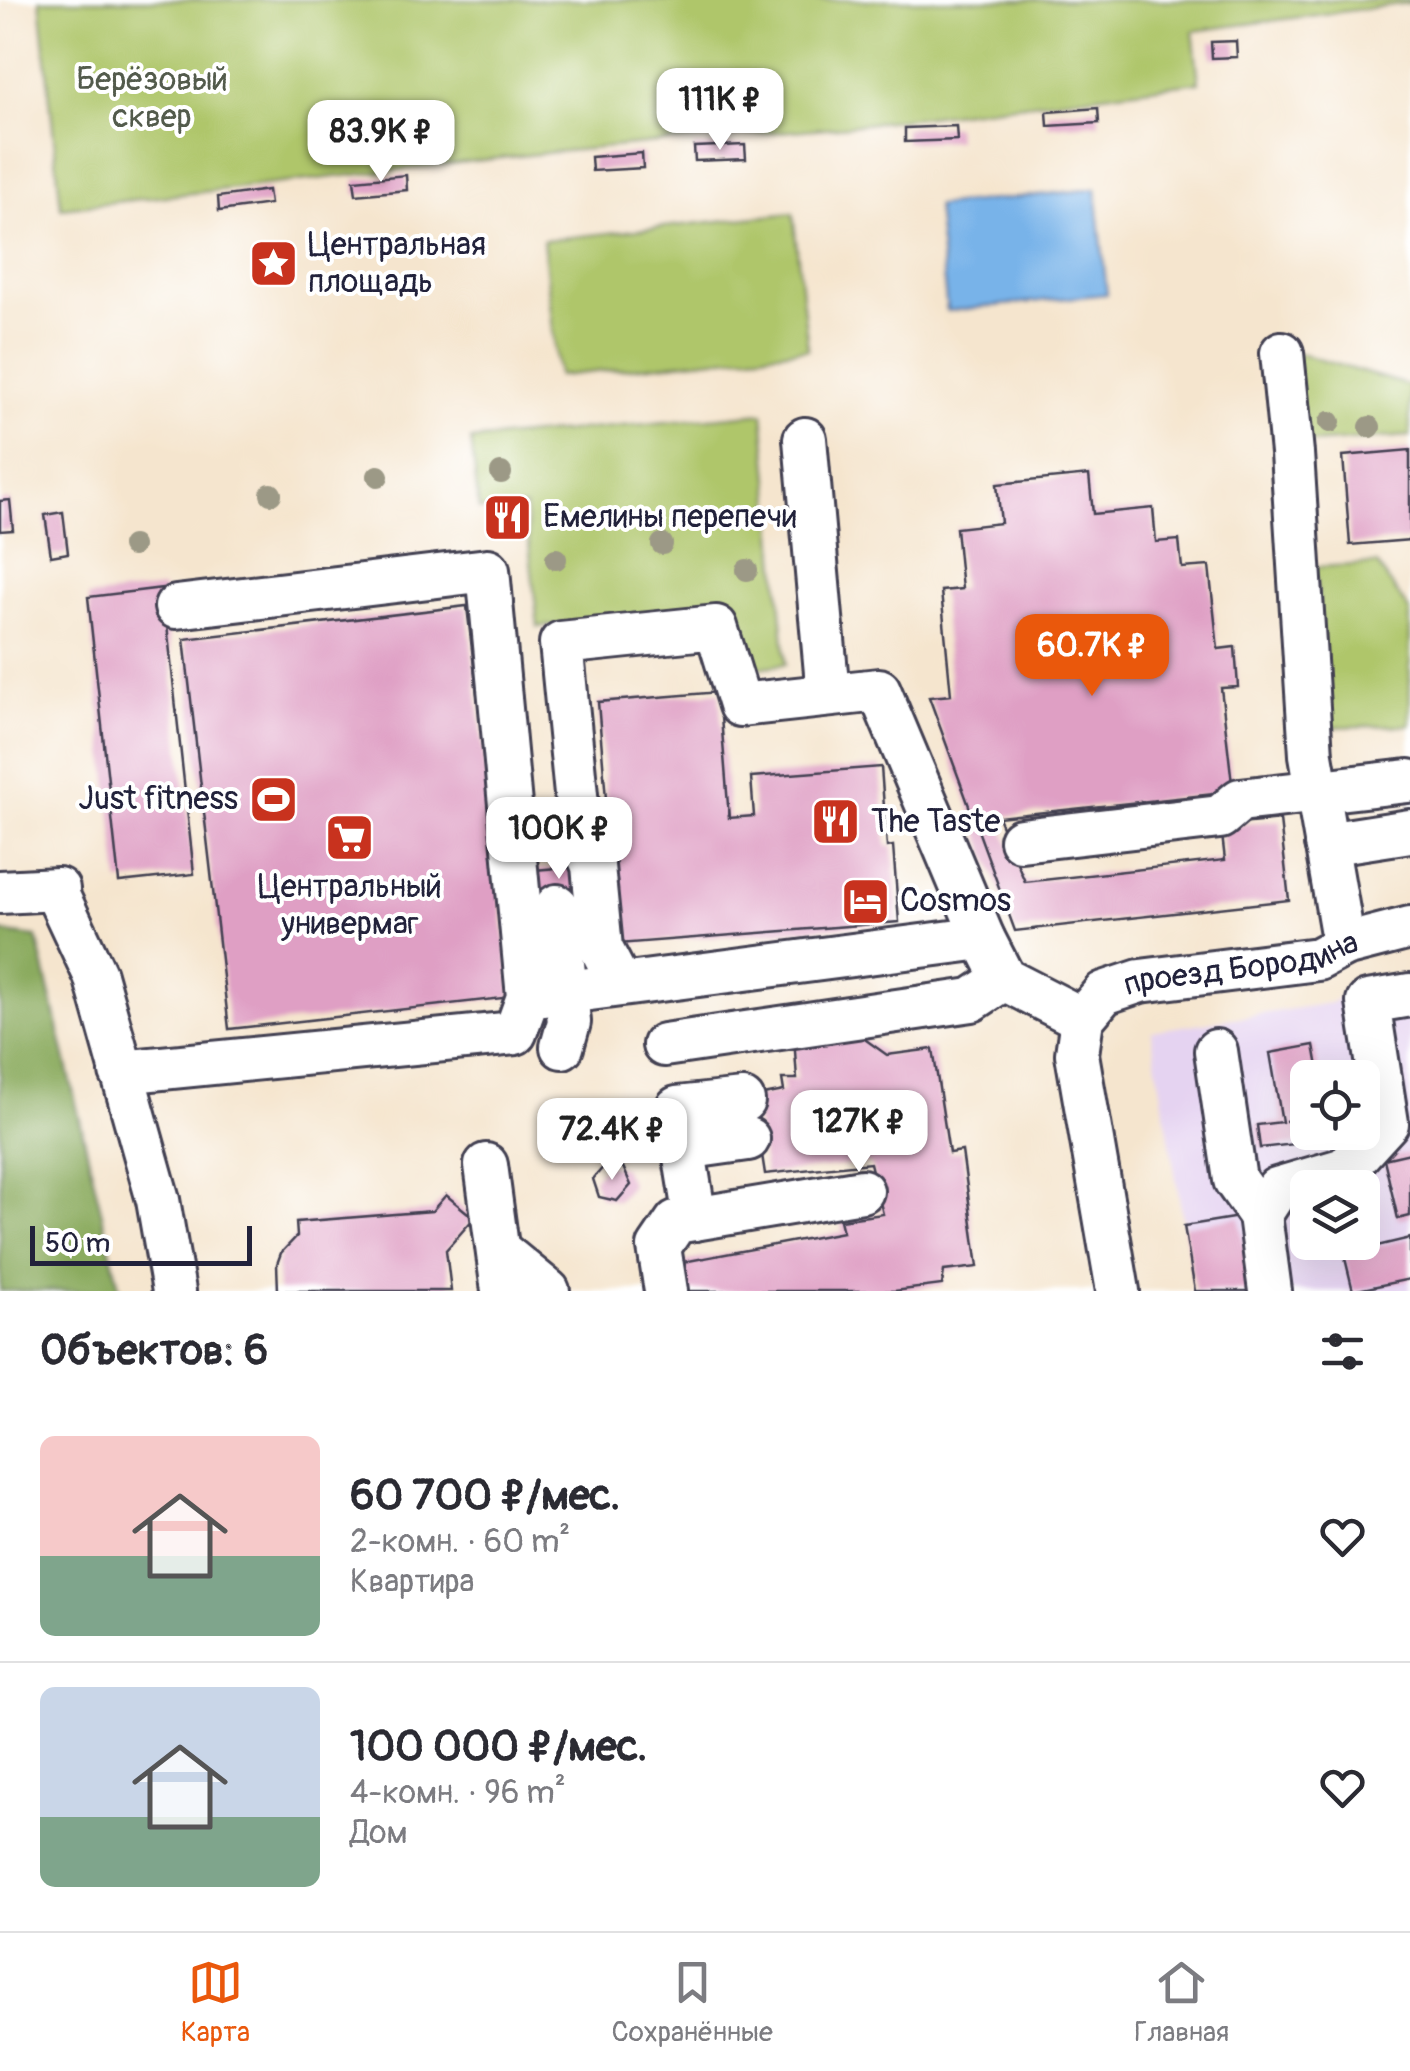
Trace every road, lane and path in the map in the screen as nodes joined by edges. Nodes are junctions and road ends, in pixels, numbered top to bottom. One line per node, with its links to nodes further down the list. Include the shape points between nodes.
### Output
1 (1282, 353): 6 (street)
2 (805, 440): 4 (street)
3 (176, 607): 18 (street, via 488,570)
4 (828, 695): 13 (street, via 879,690); 16 (street, via 740,705 716,627 560,643 580,834 593,866 601,948)
5 (1408, 781): 6 (street)
6 (1317, 790): 8 (street, via 1240,800 1220,817); 9 (street)
7 (1410, 830): 9 (street)
8 (1021, 840)
9 (1326, 844): 14 (street)
10 (0, 892): 23 (street, via 59,894 94,974)
11 (557, 906): 18 (street)
12 (1410, 928): 14 (street, проезд Бородина)
13 (983, 938): 15 (street); 16 (street)
14 (1344, 946): 19 (street, проезд Бородина, via 1318,959 1140,982 1104,993)
15 (1004, 979): 19 (street); 20 (street, via 972,1000)
16 (620, 984): 18 (street)
17 (1410, 996): 27 (street, via 1368,1002 1387,1123 1345,1170 1277,1189)
18 (537, 1008): 21 (street, via 570,1022); 23 (street, via 471,1055)
19 (1082, 1019): 33 (street, via 1077,1054)
20 (664, 1045)
21 (562, 1047)
22 (1216, 1051): 27 (street, via 1235,1180)
23 (121, 1072): 30 (street, via 158,1200)
24 (746, 1120): 28 (street, via 677,1108)
25 (486, 1165): 29 (street)
26 (862, 1191): 28 (street)
27 (1260, 1215): 34 (street)
28 (695, 1219): 32 (street, via 676,1222 660,1247)
29 (500, 1270): 31 (street)
30 (174, 1291)
31 (548, 1291)
32 (666, 1291)
33 (1118, 1291)
34 (1270, 1291)

